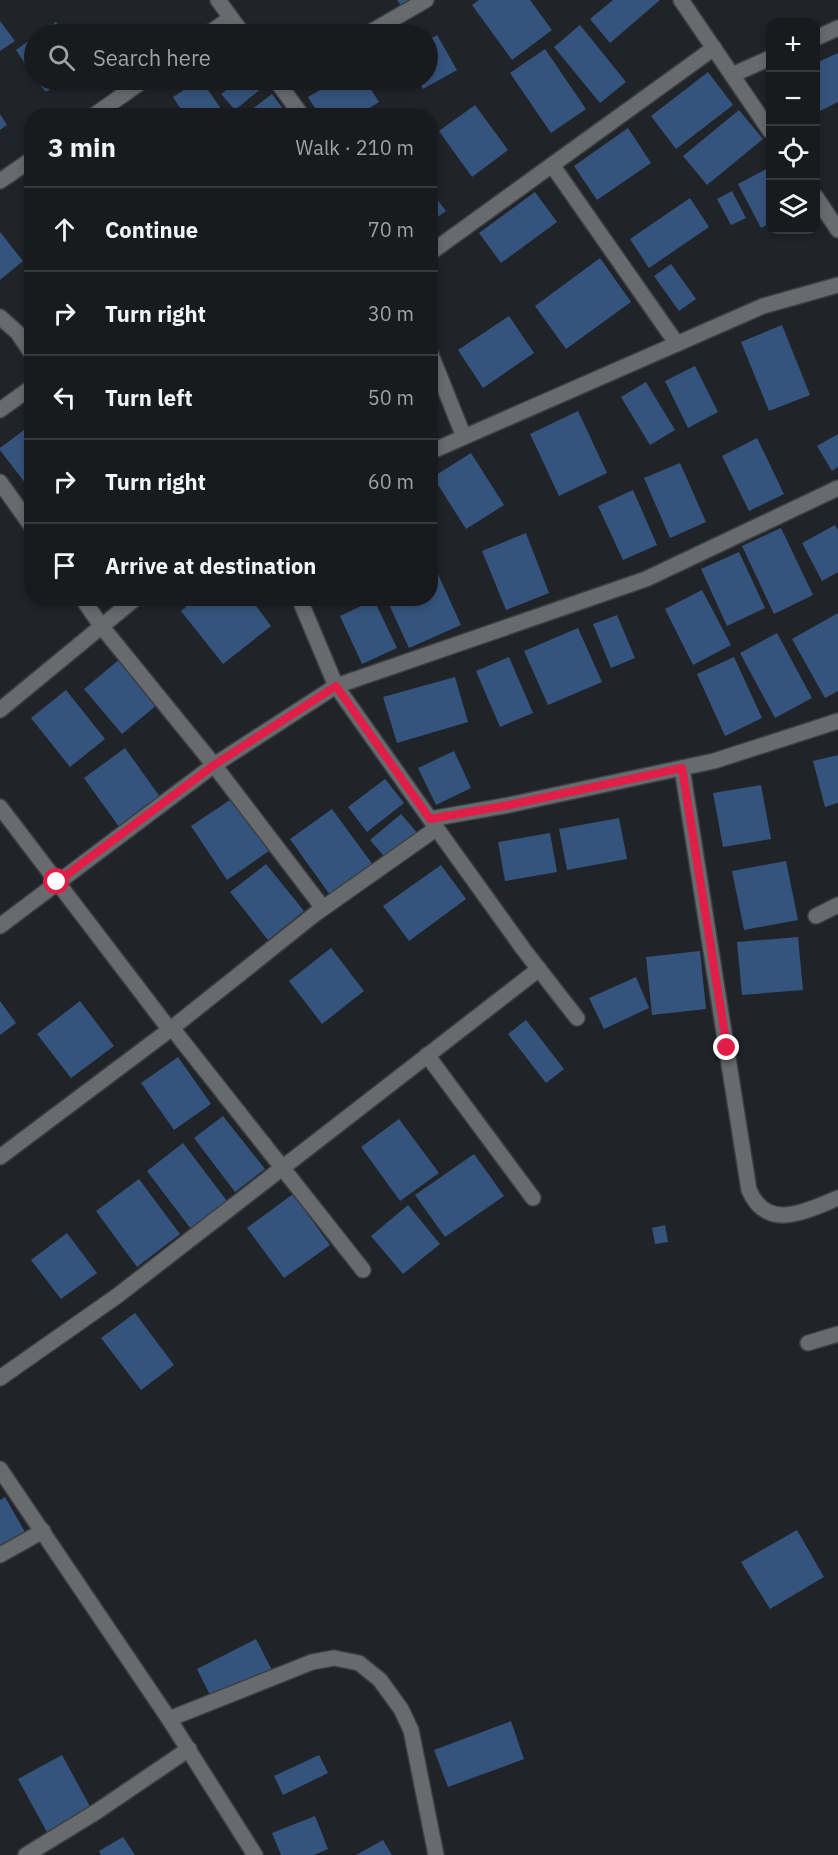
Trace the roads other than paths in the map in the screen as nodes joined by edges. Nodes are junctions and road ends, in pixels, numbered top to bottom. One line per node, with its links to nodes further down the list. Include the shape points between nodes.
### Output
1 (218, 0): 4 (street)
2 (426, 0): 7 (street)
3 (681, 0): 10 (street)
4 (231, 18): 5 (street); 6 (street)
5 (222, 24)
6 (236, 24)
7 (385, 24)
8 (838, 28): 9 (street)
9 (820, 36)
10 (714, 48): 12 (street); 19 (street)
11 (766, 60): 12 (street)
12 (732, 75): 17 (street)
13 (130, 90): 15 (street)
14 (286, 90): 16 (street)
15 (104, 108)
16 (297, 108)
17 (768, 126)
18 (24, 164): 20 (street)
19 (552, 165): 23 (street); 27 (street)
20 (0, 181)
21 (820, 203): 22 (street)
22 (838, 230)
23 (438, 247)
24 (838, 285): 27 (street, via 763,306)
25 (0, 317): 26 (street)
26 (24, 342)
27 (676, 344): 31 (street)
28 (438, 372): 31 (street)
29 (24, 393): 30 (street)
30 (0, 410)
31 (464, 437): 32 (street)
32 (438, 448)
33 (0, 482): 35 (street)
34 (838, 488): 40 (street, via 646,579)
35 (24, 516)
36 (88, 606): 39 (street)
37 (127, 606): 39 (street)
38 (301, 606): 40 (street)
39 (102, 627): 41 (street); 43 (street)
40 (336, 686): 43 (street); 46 (street)
41 (0, 710)
42 (838, 721): 44 (street)
43 (214, 765): 47 (street); 49 (street)
44 (682, 768): 46 (street); 59 (street, via 749,1190 760,1208 771,1214 801,1213)
45 (0, 807): 47 (street)
46 (433, 823): 49 (street); 52 (street)
47 (57, 882): 51 (street); 54 (street)
48 (838, 905): 50 (street)
49 (323, 908): 54 (street)
50 (816, 916)
51 (0, 926)
52 (539, 969): 53 (street); 55 (street)
53 (577, 1018)
54 (171, 1029): 56 (street); 57 (street)
55 (427, 1055): 57 (street); 58 (street)
56 (0, 1157)
57 (281, 1168): 60 (street); 63 (street, via 117,1296)
58 (533, 1198)
59 (838, 1198)
60 (363, 1270)
61 (838, 1334): 62 (street)
62 (808, 1343)
63 (0, 1378)
64 (0, 1469): 65 (street)
65 (43, 1531): 66 (street); 67 (street)
66 (0, 1555)
67 (169, 1719): 68 (street); 71 (street, via 312,1662 334,1659 359,1664 380,1680 411,1731)
68 (189, 1749): 69 (street); 70 (street)
69 (26, 1855)
70 (255, 1855)
71 (436, 1855)

